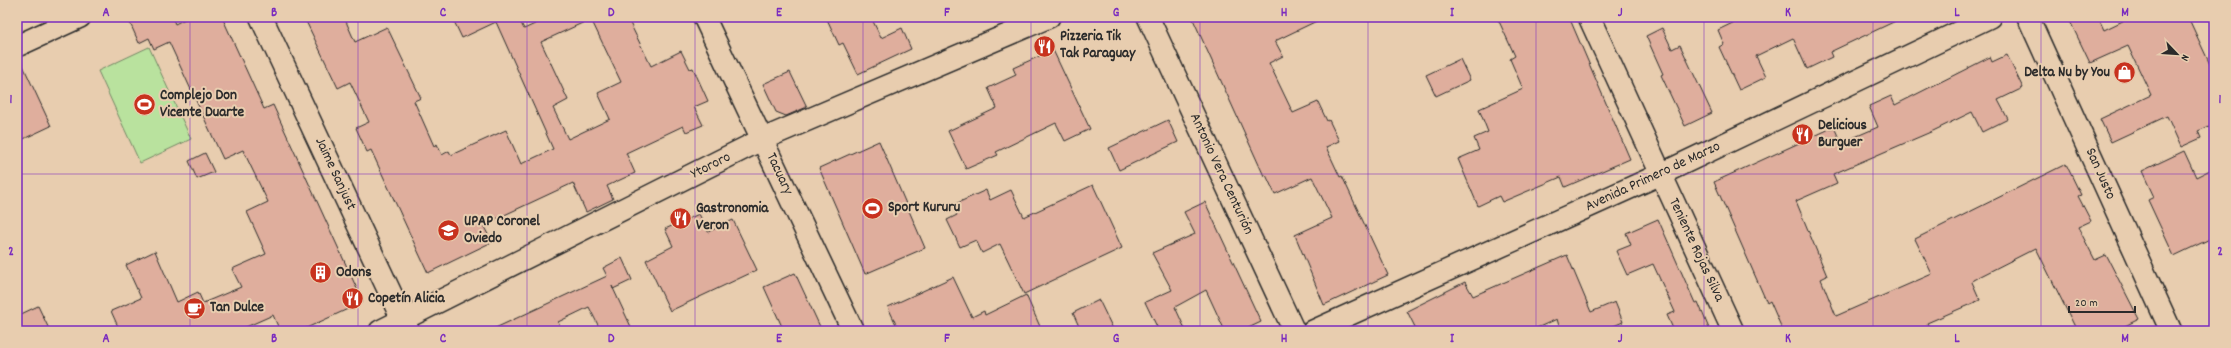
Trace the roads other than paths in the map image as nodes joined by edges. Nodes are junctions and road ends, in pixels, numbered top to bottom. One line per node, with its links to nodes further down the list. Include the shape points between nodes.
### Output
1 (80, 17): 9 (street)
2 (261, 17): 12 (main road, Jaime Sanjust)
3 (704, 17): 10 (street, Tacuary)
4 (1049, 17): 10 (street, Ytororo)
5 (1148, 17): 15 (street, Antonio Vera Centurión)
6 (1589, 17): 11 (street, Teniente Rojas Silva)
7 (1990, 17): 11 (street, Avenida Primero de Marzo)
8 (2028, 17): 18 (street, San Justo)
9 (17, 46)
10 (763, 139): 12 (street, Ytororo); 14 (street, Tacuary)
11 (1661, 174): 16 (street, Avenida Primero de Marzo); 17 (street, Teniente Rojas Silva)
12 (406, 326): 13 (street, Ytororo)
13 (380, 331)
14 (853, 331)
15 (1294, 331)
16 (1313, 331)
17 (1733, 331)
18 (2171, 331)

